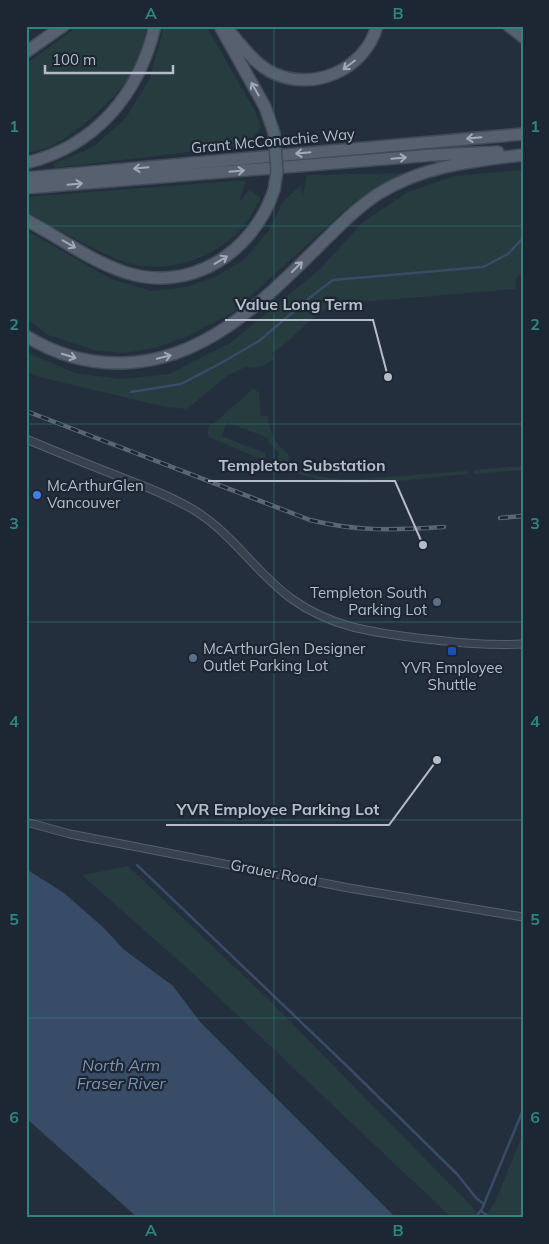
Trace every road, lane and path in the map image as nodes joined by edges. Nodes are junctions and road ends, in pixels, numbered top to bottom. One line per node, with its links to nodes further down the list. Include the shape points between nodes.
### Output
1 (64, 26): 7 (main road)
2 (155, 26): 10 (main road, via 140,71 118,107 75,143)
3 (222, 26): 4 (main road, one-way to 3, via 366,49 350,65 330,76 306,80 270,71); 13 (main road, one-way to 3, bridge, via 96,260 146,277 171,277 203,269 222,260 246,239 274,190 277,171 274,133 265,106 230,47)
4 (376, 26)
5 (509, 26): 6 (main road)
6 (523, 37)
7 (26, 52)
8 (523, 134): 11 (main road, Grant McConachie Way, one-way to 11)
9 (523, 153): 12 (main road, Grant McConachie Way, one-way to 9, via 443,154); 14 (main road, one-way to 9, via 60,353 105,363 142,362 186,350 219,333 246,313 346,219 379,193 441,167)
10 (26, 163)
11 (26, 178)
12 (26, 188)
13 (26, 220)
14 (26, 336)
15 (26, 439): 16 (street, via 195,510 292,599 333,622 369,632 453,642)
16 (523, 644)
17 (26, 822): 18 (street, Grauer Road, via 70,834 349,888)
18 (523, 918)

